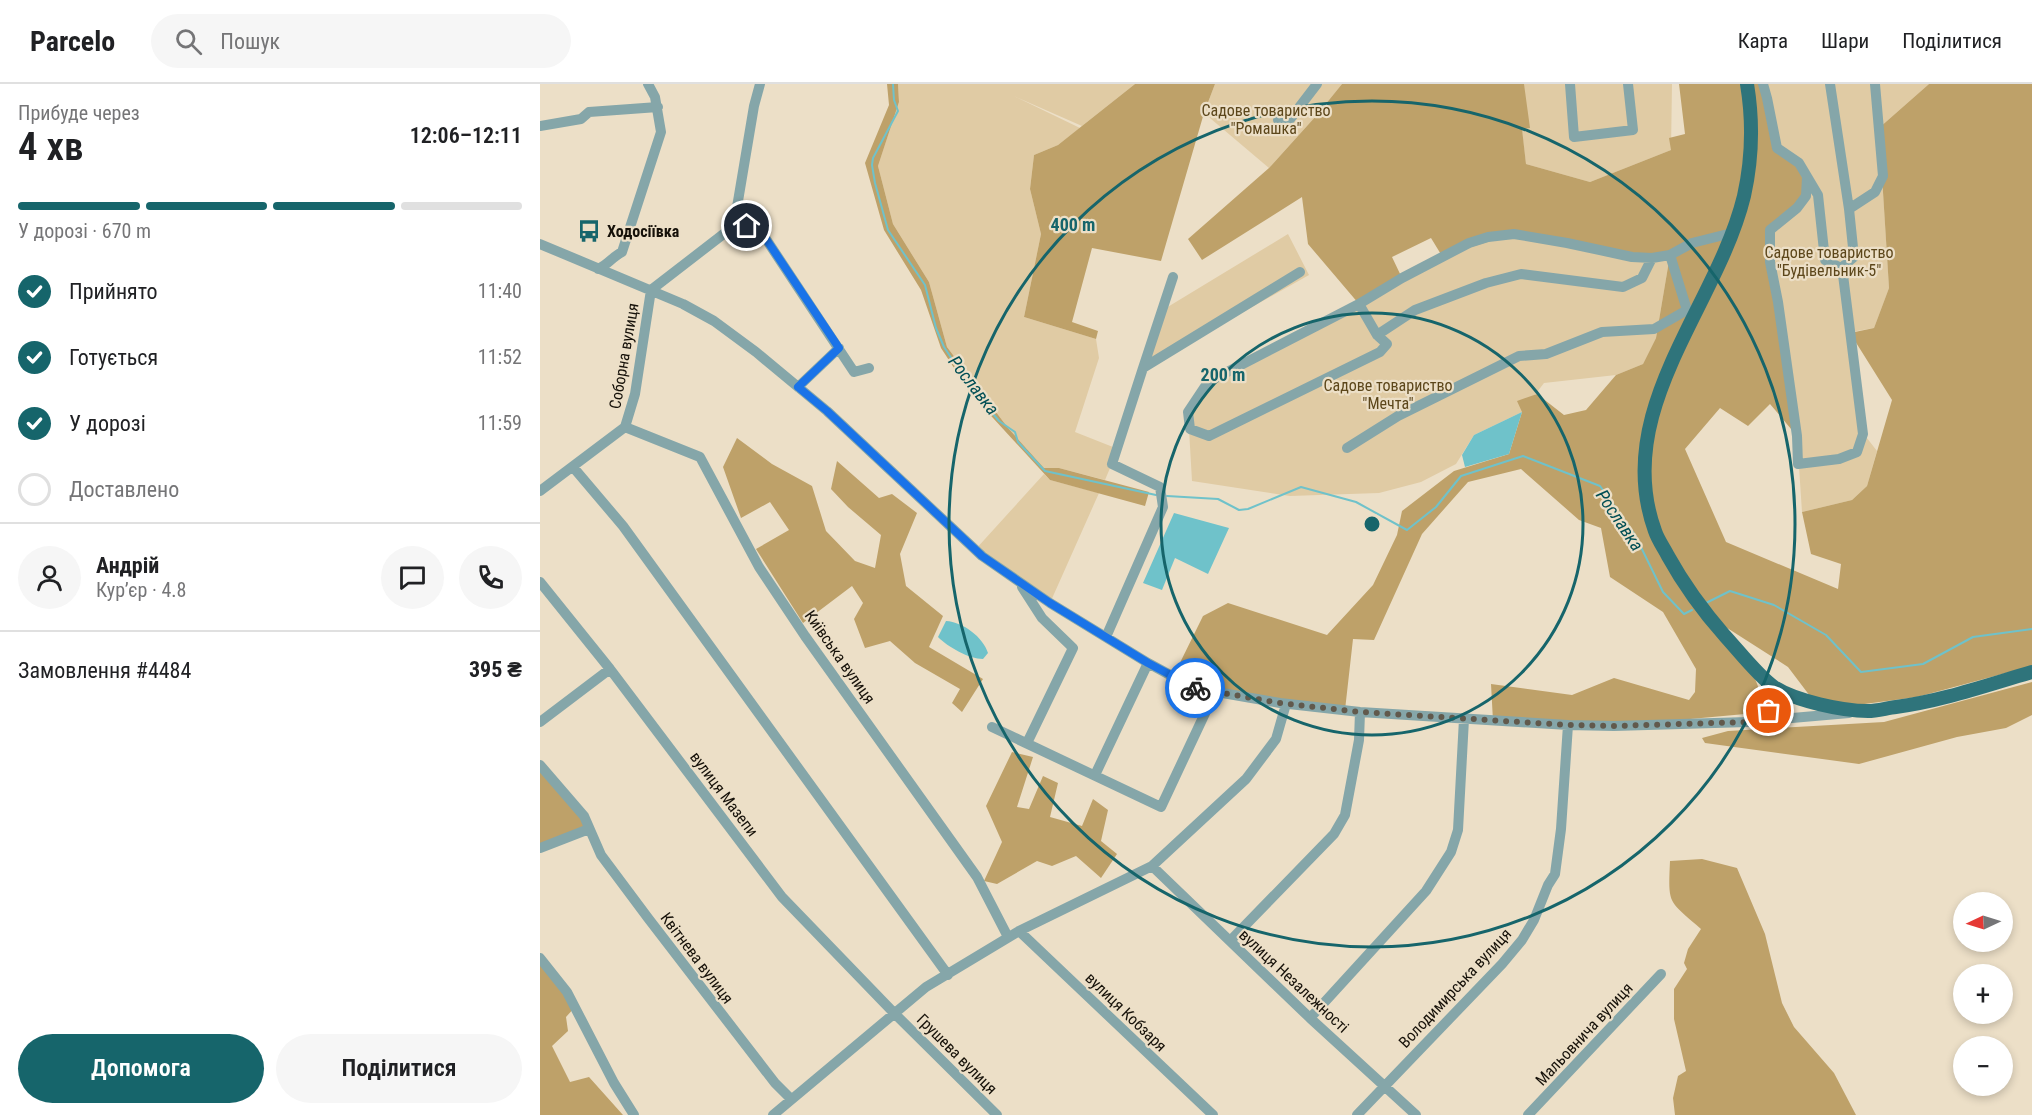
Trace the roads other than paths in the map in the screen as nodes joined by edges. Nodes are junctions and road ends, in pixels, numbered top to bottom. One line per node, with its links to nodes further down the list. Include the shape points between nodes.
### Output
1 (648, 84): 10 (street)
2 (760, 84): 15 (street)
3 (1317, 84): 11 (street, via 1284,127)
4 (1569, 84): 5 (street, via 1574,137 1633,130)
5 (1628, 84)
6 (1747, 84): 16 (main road, via 1751,153 1744,196)
7 (1763, 84): 13 (street, via 1777,147 1799,163)
8 (1830, 84): 14 (street)
9 (1875, 84): 14 (street, via 1884,176 1875,192)
10 (658, 107): 12 (street, via 589,112 581,118); 21 (street, via 661,132 622,252)
11 (1278, 120)
12 (540, 126)
13 (1807, 177): 20 (street, via 1818,195 1825,261); 20 (street, via 1806,196 1770,230 1770,262 1798,464 1839,459 1857,452 1863,434)
14 (1849, 209): 20 (street, via 1854,257)
15 (730, 229): 24 (street); 28 (street, via 747,226 762,233)
16 (1732, 233): 18 (street, via 1692,243); 26 (main road, via 1714,277)
17 (540, 244): 21 (street, Соборна вулиця)
18 (1670, 255): 19 (street); 26 (street)
19 (1652, 258): 25 (street, via 1514,234 1488,237 1442,256); 27 (street, via 1642,278 1623,287 1521,274 1486,283 1415,310)
20 (1842, 267)
21 (598, 269): 24 (street, Соборна вулиця)
22 (1300, 272): 30 (street)
23 (1173, 277): 30 (street)
24 (651, 290): 31 (street, Соборна вулиця, via 714,321); 32 (street, Соборна вулиця, via 636,394)
25 (1359, 304): 27 (street); 27 (street, via 1208,382 1188,412 1190,429 1209,436 1380,352 1387,344)
26 (1691, 312): 33 (street, via 1654,329 1602,332 1546,354 1519,356 1398,416); 42 (main road, via 1657,395 1645,462 1647,497 1655,532 1683,583 1707,616)
27 (1377, 335)
28 (839, 348): 29 (street, via 854,372); 31 (street)
29 (869, 368)
30 (1143, 368): 38 (street, via 1112,464 1160,488 1163,507)
31 (798, 387): 37 (street, Соборна вулиця, via 982,556)
32 (625, 427): 34 (street); 59 (street, Київська вулиця, via 700,457 759,567 977,877)
33 (1347, 447)
34 (573, 467): 35 (street); 63 (street, via 623,526)
35 (540, 491)
36 (540, 582): 40 (street, вулиця Мазепи)
37 (1018, 582): 38 (street, Соборна вулиця); 52 (street, via 1042,618 1073,648)
38 (1106, 637): 39 (street, Соборна вулиця)
39 (1148, 663): 43 (street, Соборна вулиця, via 1194,688); 54 (street)
40 (610, 669): 48 (street); 64 (street, вулиця Мазепи, via 782,897)
41 (2032, 672): 45 (main road, via 1935,699)
42 (1772, 686): 45 (main road, via 1815,704); 49 (street, via 1773,704 1763,716)
43 (1215, 692): 44 (street, Соборна вулиця); 54 (street, via 1161,807)
44 (1286, 704): 46 (street, Соборна вулиця); 57 (street, via 1276,739 1246,779)
45 (1868, 711): 49 (street, Соборна вулиця)
46 (1360, 712): 47 (street, Соборна вулиця); 60 (street, via 1359,740 1345,815 1334,834)
47 (1464, 719): 50 (street, Соборна вулиця); 65 (street, via 1458,830 1451,852 1426,891)
48 (540, 722)
49 (1748, 722): 50 (street, Соборна вулиця)
50 (1568, 725): 66 (street, Володимирська вулиця, via 1555,874 1534,920 1502,964)
51 (992, 727): 52 (street)
52 (1027, 743): 54 (street)
53 (540, 765): 55 (street, Квітнева вулиця, via 576,806)
54 (1095, 775)
55 (589, 829): 56 (street); 67 (street, Квітнева вулиця, via 601,855)
56 (540, 848)
57 (1152, 866): 58 (street); 60 (street, вулиця Незалежності)
58 (1019, 931): 59 (street); 71 (street, вулиця Кобзаря)
59 (1008, 937): 63 (street)
60 (1230, 941): 65 (street, вулиця Незалежності)
61 (540, 958): 69 (street, via 571,999)
62 (1662, 974): 74 (street, Мальовнича вулиця)
63 (948, 975): 64 (street, via 920,991)
64 (896, 1014): 67 (street); 68 (street, Грушева вулиця)
65 (1310, 1018): 66 (street, вулиця Незалежності)
66 (1384, 1086): 72 (street, Володимирська вулиця); 73 (street, вулиця Незалежності)
67 (791, 1099): 70 (street)
68 (994, 1114)
69 (634, 1115)
70 (773, 1115)
71 (1213, 1115)
72 (1357, 1115)
73 (1416, 1115)
74 (1528, 1115)

